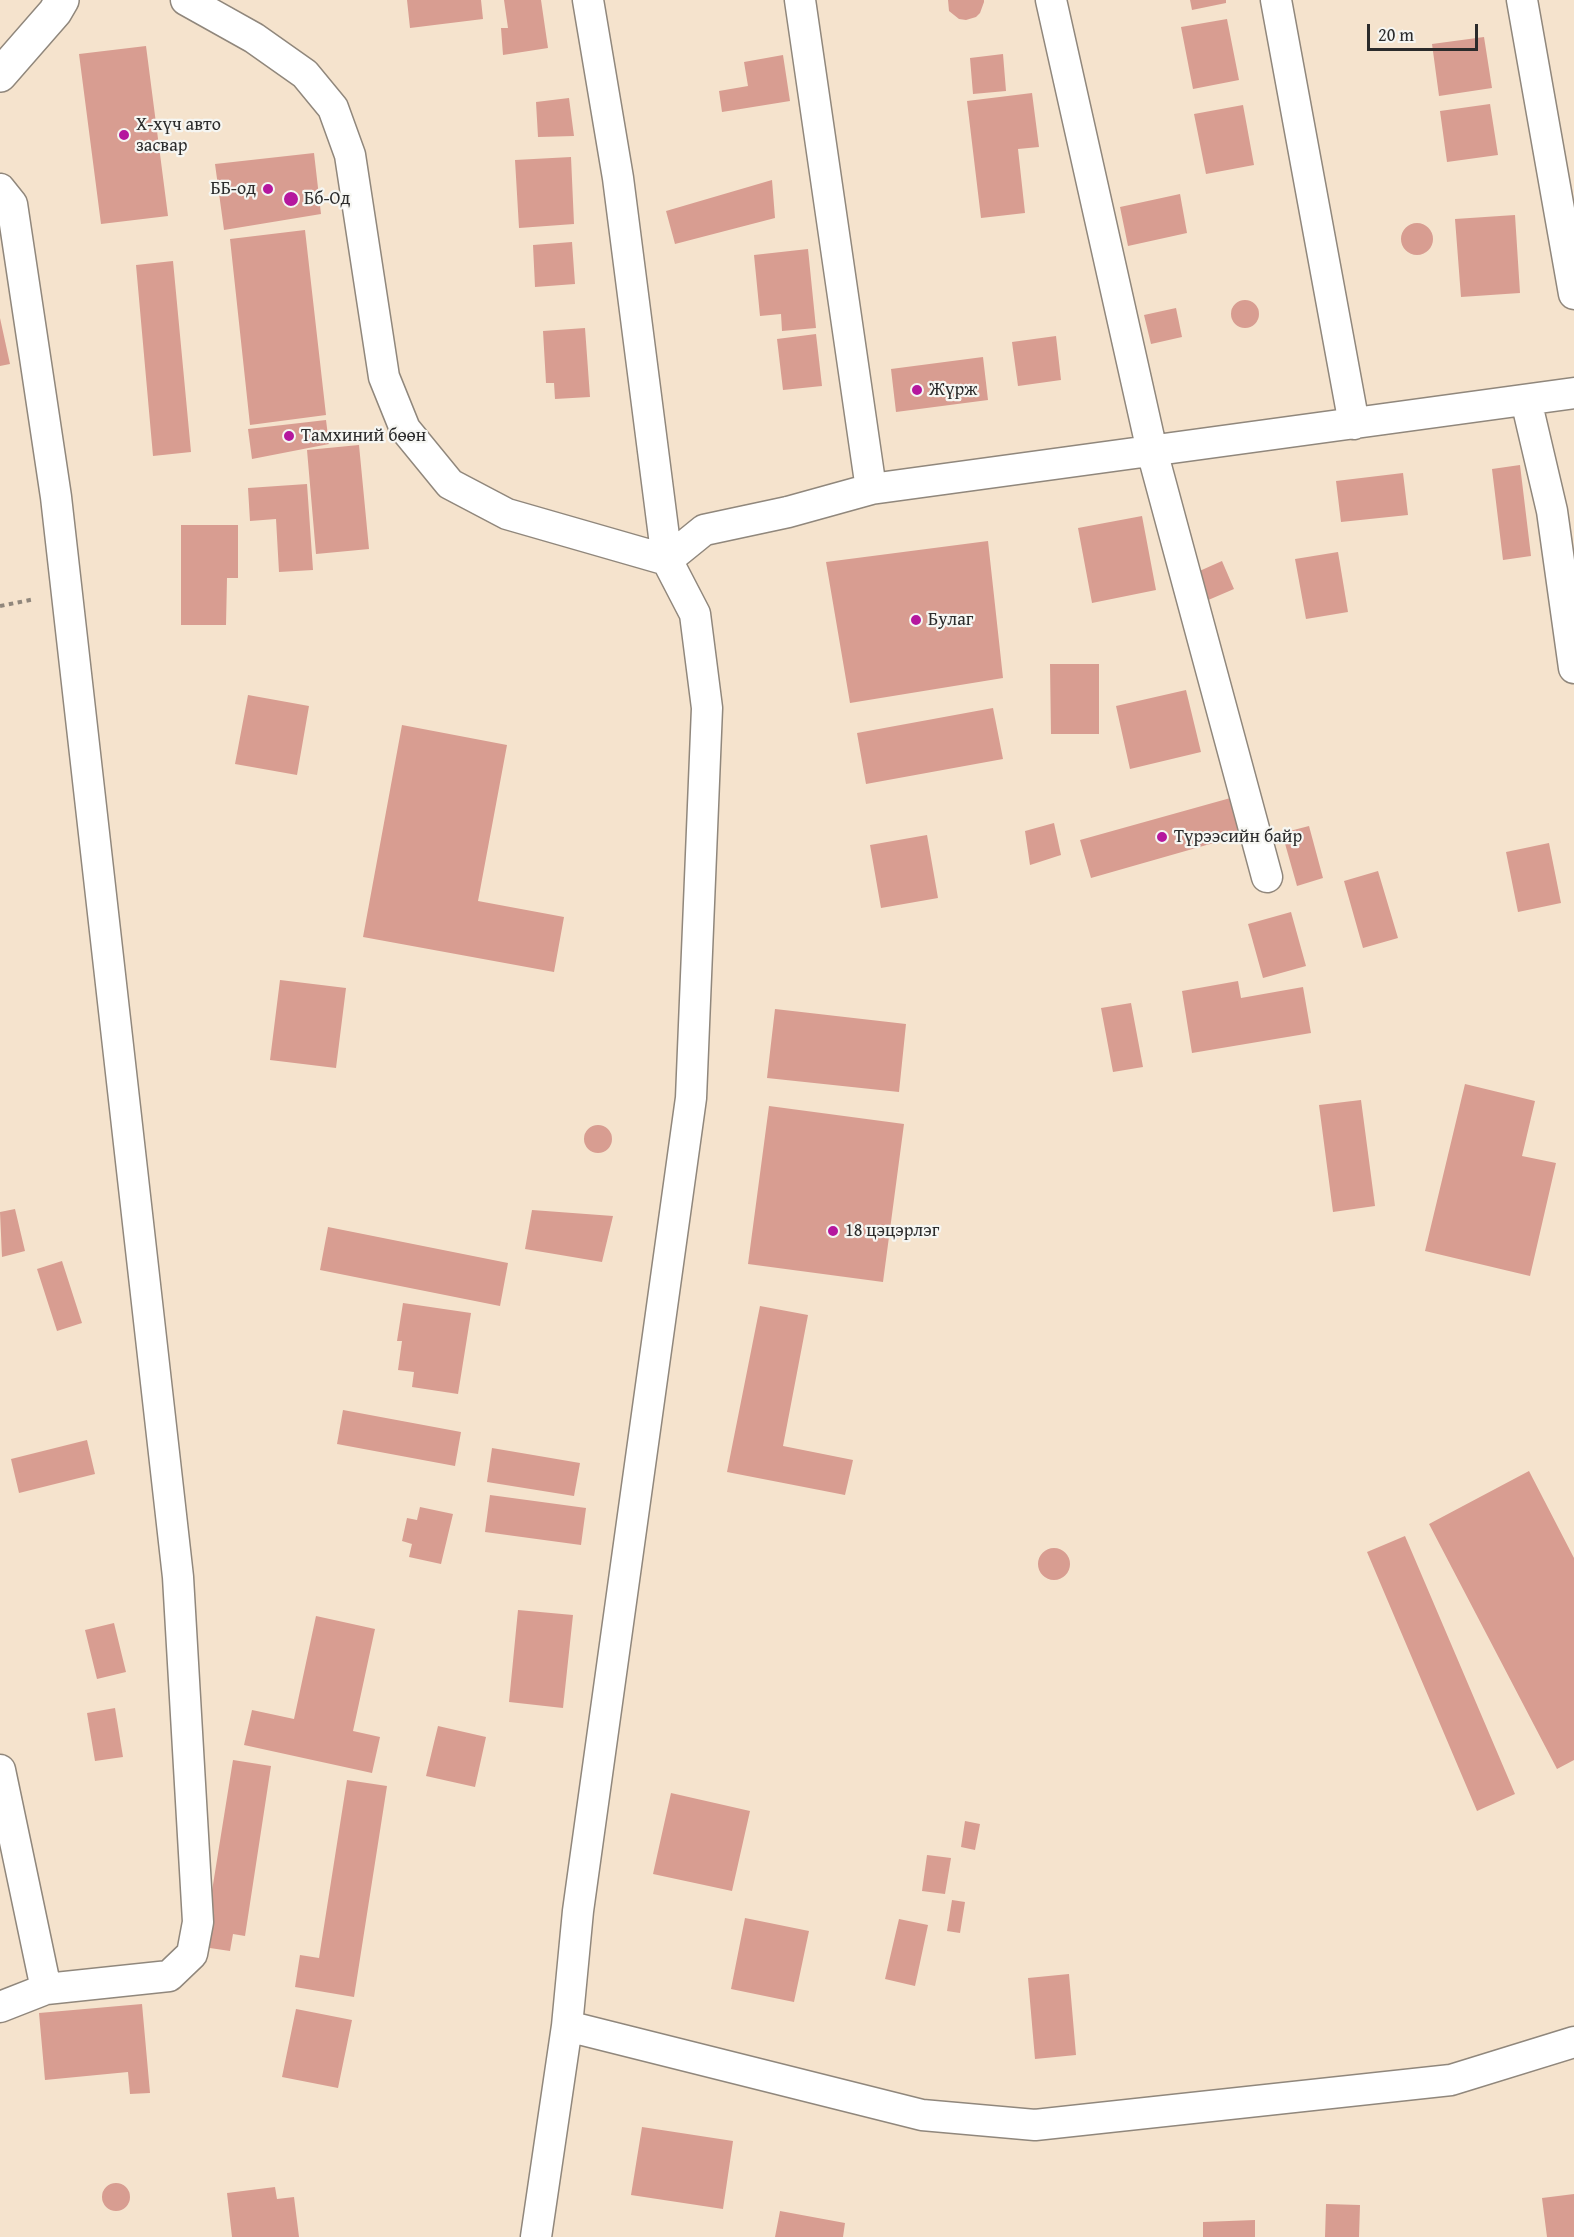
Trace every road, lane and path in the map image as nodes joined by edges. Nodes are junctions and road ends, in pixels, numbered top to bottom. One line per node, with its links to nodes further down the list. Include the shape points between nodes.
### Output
1 (62, 0): 8 (main road)
2 (186, 0): 16 (street, via 254,38 305,74 333,108 350,155 384,377 405,429 450,484 507,514)
3 (588, 0): 16 (street, via 618,178)
4 (800, 0): 15 (street)
5 (1051, 0): 14 (street)
6 (1276, 0): 13 (street)
7 (1522, 0): 10 (street)
8 (0, 75)
9 (0, 189): 22 (street, via 12,204 56,497 178,1577 198,1922 192,1954 169,1976)
10 (1574, 294)
11 (1574, 393): 12 (street)
12 (1526, 400): 13 (street); 19 (street, via 1552,511)
13 (1354, 424): 14 (street)
14 (1152, 451): 15 (street); 20 (street)
15 (871, 489): 16 (street, via 704,530)
16 (667, 560): 24 (street, via 695,614 707,708 691,1098 579,1899)
17 (42, 597): 18 (path)
18 (0, 606)
19 (1574, 668)
20 (1267, 877)
21 (0, 1770): 22 (street)
22 (46, 1989): 23 (street)
23 (0, 2007)
24 (567, 2026): 25 (street, via 922,2115 1035,2125 1451,2080); 26 (street)
25 (1574, 2042)
26 (536, 2237)

